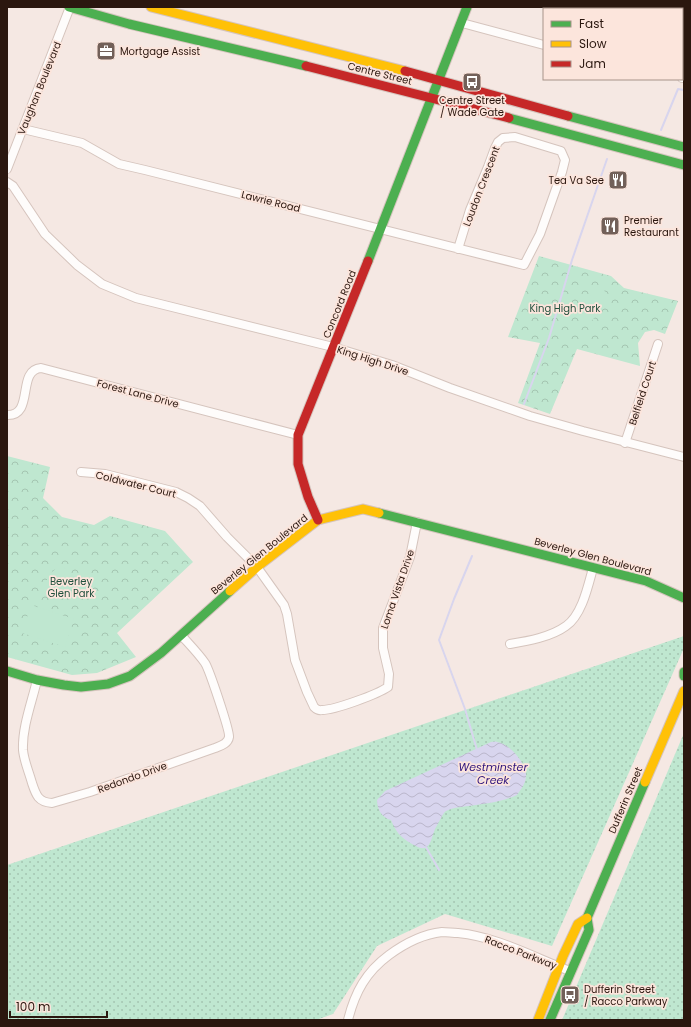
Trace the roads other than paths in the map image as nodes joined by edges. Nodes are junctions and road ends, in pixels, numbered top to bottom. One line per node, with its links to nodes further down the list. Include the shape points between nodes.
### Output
1 (70, 7): 7 (main road, Centre Street, via 132,25); 8 (street, Vaughan Boulevard)
2 (151, 7): 6 (main road, Centre Street)
3 (467, 7): 4 (main road, Concord Road)
4 (462, 23): 5 (street); 6 (main road, Concord Road)
5 (543, 45)
6 (439, 80): 7 (main road, Concord Road); 9 (main road, Centre Street)
7 (432, 98): 10 (main road, Centre Street); 13 (main road, Concord Road)
8 (23, 129): 11 (street, Vaughan Boulevard); 13 (street, Lawrie Road, via 82,143 124,166)
9 (684, 147)
10 (684, 165)
11 (7, 169)
12 (7, 182): 17 (street, King High Drive, via 13,186 45,234 77,265 102,284 136,298)
13 (381, 229): 14 (street, Lawrie Road); 17 (main road, Concord Road)
14 (458, 250): 15 (street, Lawrie Road); 15 (street, Loudon Crescent, via 470,210 498,142 503,138 515,137 561,151 565,160 540,234)
15 (524, 265)
16 (658, 344): 20 (street, Belfield Court)
17 (333, 347): 19 (main road, Concord Road); 20 (street, King High Drive, via 392,364 450,388 530,416)
18 (7, 415): 19 (street, Forest Lane Drive, via 18,413 23,404 30,374 36,368 41,368)
19 (298, 434): 23 (main road, Concord Road, via 298,464)
20 (625, 443): 21 (street, King High Drive)
21 (684, 457)
22 (81, 472): 25 (street, Coldwater Court, via 105,474 176,492 188,498 200,506)
23 (318, 520): 24 (main road, Beverley Glen Boulevard, via 363,509); 25 (main road, Beverley Glen Boulevard)
24 (417, 522): 25 (street, Loma Vista Drive, via 410,557 383,628 382,648 389,674 388,687 332,709 316,710 314,707 295,660 284,605); 26 (main road, Beverley Glen Boulevard)
25 (257, 568): 28 (main road, Beverley Glen Boulevard)
26 (593, 568): 27 (main road, Beverley Glen Boulevard, via 646,581); 29 (street, via 584,600 567,626 537,639)
27 (684, 598)
28 (180, 635): 33 (main road, Beverley Glen Boulevard, via 130,676 108,684 81,687); 33 (street, Redondo Drive, via 206,665 229,731 228,740 215,748 52,803 46,803 37,796 23,751 23,738)
29 (510, 644)
30 (7, 671): 33 (main road, Beverley Glen Boulevard)
31 (684, 672): 32 (main road)
32 (684, 676)
33 (37, 680)
34 (684, 691): 35 (main road, Dufferin Street)
35 (587, 918): 36 (main road, Dufferin Street, via 578,924); 37 (main road, Dufferin Street, via 589,930)
36 (559, 967): 37 (street, Racco Parkway); 38 (street, Racco Parkway, via 508,945 474,935 443,932 427,935 398,948 378,963 362,983 351,1006); 39 (main road, Dufferin Street)
37 (570, 971): 40 (main road, Dufferin Street)
38 (348, 1020)
39 (538, 1020)
40 (550, 1020)

